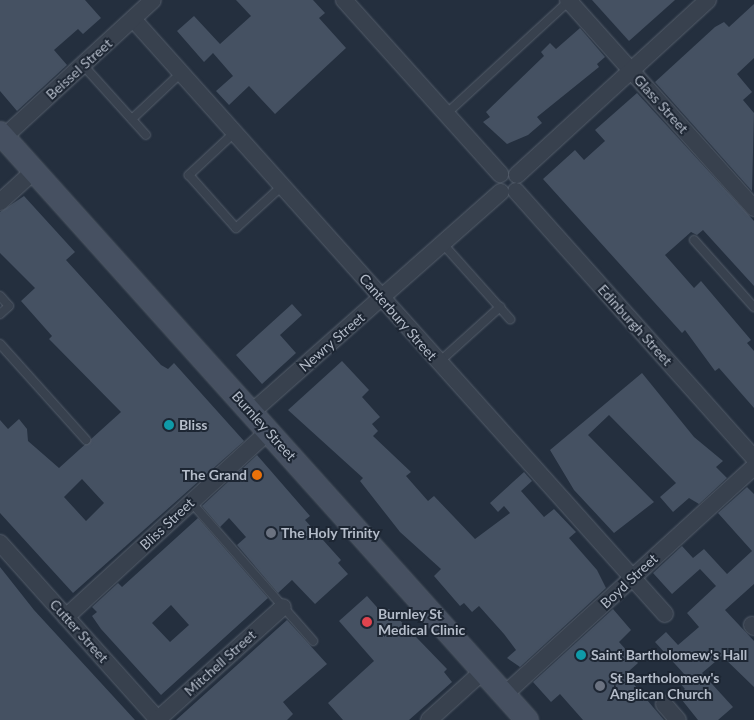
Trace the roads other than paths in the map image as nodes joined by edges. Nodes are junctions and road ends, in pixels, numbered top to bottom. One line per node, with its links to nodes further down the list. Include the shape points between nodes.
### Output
1 (154, 0): 5 (street, Beissel Street)
2 (344, 0): 9 (street)
3 (708, 0): 7 (street)
4 (572, 2): 7 (street, Glass Street); 9 (lane)
5 (133, 19): 6 (street, Beissel Street); 8 (street, Canterbury Street)
6 (82, 65): 10 (lane); 12 (street, Beissel Street)
7 (631, 70): 16 (street); 20 (street, Glass Street)
8 (181, 73): 10 (lane); 11 (street, Canterbury Street)
9 (446, 114): 15 (street)
10 (132, 119): 13 (lane)
11 (234, 133): 17 (street, Canterbury Street); 17 (lane, via 189,176 236,228)
12 (2, 135): 14 (main road, Burnley Street)
13 (146, 135)
14 (34, 171): 19 (street); 31 (main road, Burnley Street)
15 (500, 174): 16 (street, via 508,170); 18 (street, via 496,185)
16 (517, 175): 18 (street)
17 (282, 186): 24 (street, Canterbury Street)
18 (508, 192): 22 (street, Newry Street); 34 (street, Edinburgh Street)
19 (0, 202)
20 (754, 208)
21 (694, 240): 25 (lane)
22 (443, 244): 24 (street, Newry Street); 26 (lane)
23 (0, 296): 27 (lane, via 9,306)
24 (383, 297): 30 (street, Canterbury Street); 31 (street, Newry Street)
25 (754, 307)
26 (500, 308): 28 (lane); 30 (lane)
27 (0, 314)
28 (510, 318)
29 (0, 344): 33 (lane)
30 (438, 363): 38 (street, Canterbury Street)
31 (252, 412): 32 (main road, Burnley Street)
32 (269, 431): 36 (street, Bliss Street); 43 (main road, Burnley Street)
33 (86, 440)
34 (754, 458)
35 (754, 467): 38 (street, Boyd Street)
36 (191, 502): 39 (lane); 41 (street, Bliss Street)
37 (0, 543): 41 (street, Cutter Street)
38 (631, 578): 40 (street, Canterbury Street); 44 (street, Boyd Street)
39 (283, 607): 42 (lane); 46 (street, Mitchell Street)
40 (665, 614)
41 (66, 617): 46 (street, Cutter Street)
42 (313, 641)
43 (483, 671): 44 (main road, Burnley Street); 47 (street)
44 (504, 695): 48 (main road, Burnley Street)
45 (664, 704): 49 (street)
46 (158, 720)
47 (429, 720)
48 (527, 720)
49 (678, 720)

